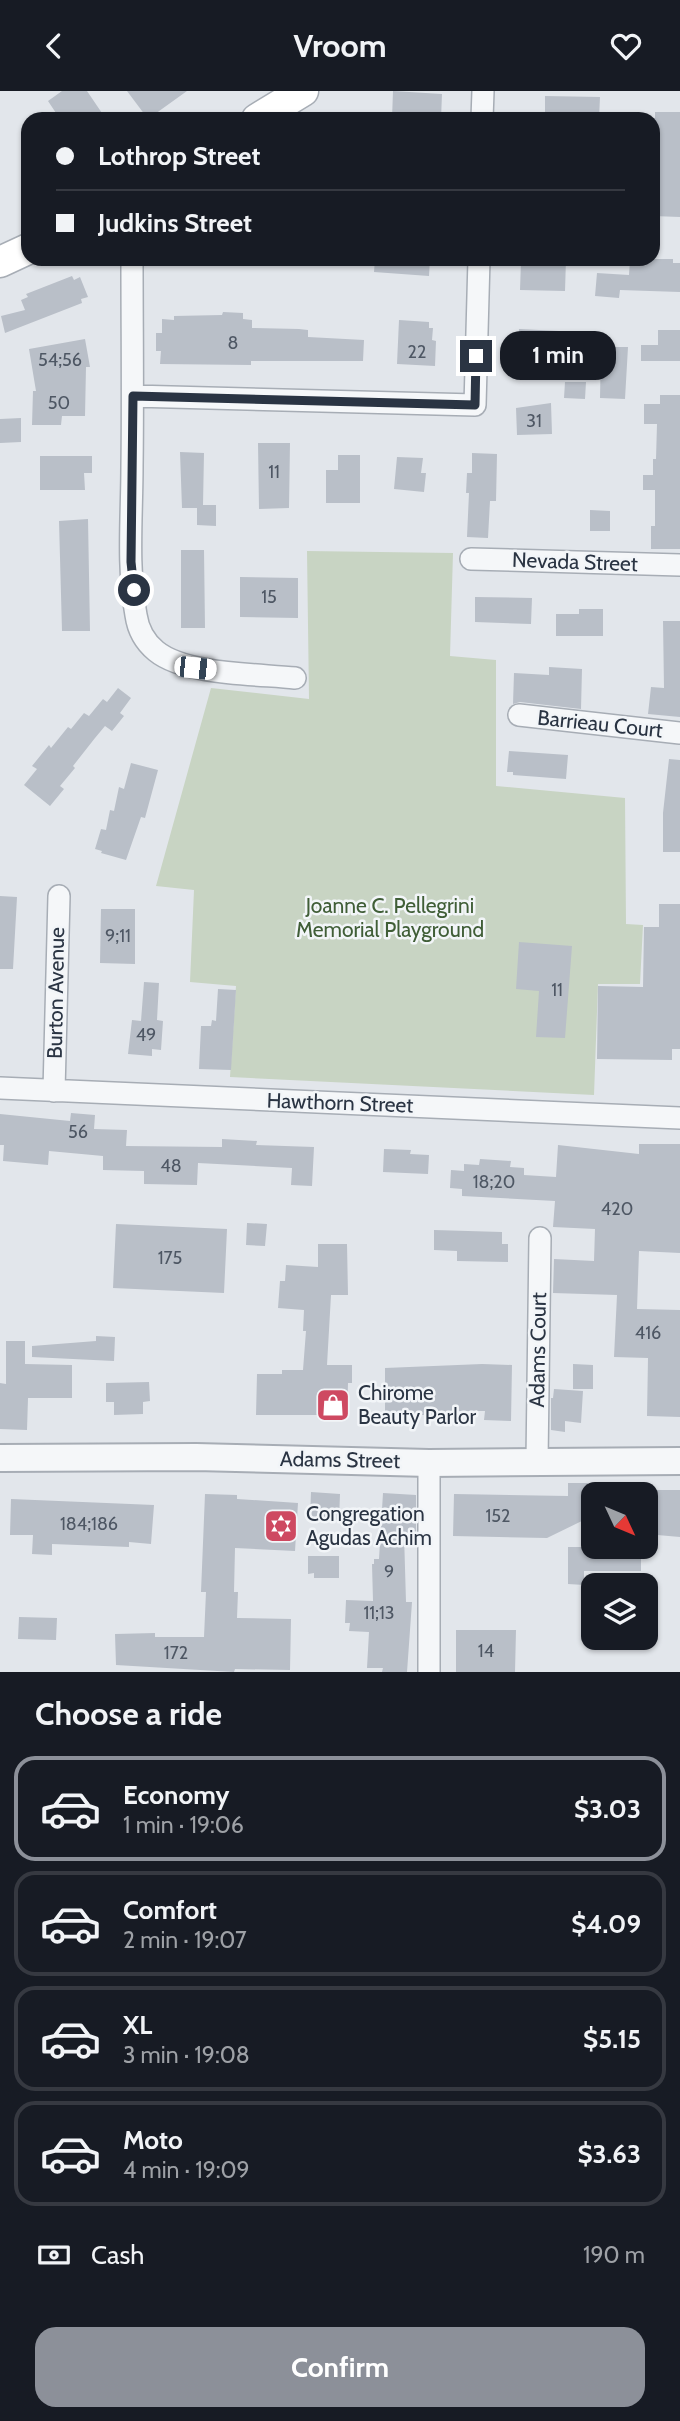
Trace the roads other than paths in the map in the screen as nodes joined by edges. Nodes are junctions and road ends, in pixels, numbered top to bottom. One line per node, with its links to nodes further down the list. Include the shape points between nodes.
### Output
1 (303, 91): 3 (main road)
2 (483, 91): 4 (street)
3 (268, 112)
4 (482, 112)
5 (21, 252): 6 (main road)
6 (0, 262)
7 (132, 266): 9 (street)
8 (479, 266): 9 (street, via 475,405)
9 (133, 396): 12 (street, via 131,562 136,617 143,637 155,651 195,668)
10 (471, 559): 11 (street, Nevada Street)
11 (680, 565)
12 (295, 678)
13 (519, 715): 14 (street, Barrieau Court)
14 (680, 733)
15 (58, 896): 17 (street, Burton Avenue)
16 (0, 1088): 17 (street, Hawthorn Street)
17 (54, 1091): 18 (street, Hawthorn Street)
18 (680, 1118)
19 (540, 1238): 21 (street, Adams Court)
20 (0, 1458): 23 (street, Adams Street)
21 (537, 1461): 22 (street, Adams Street); 23 (street, Adams Street)
22 (680, 1461)
23 (429, 1463): 24 (street)
24 (429, 1672)

